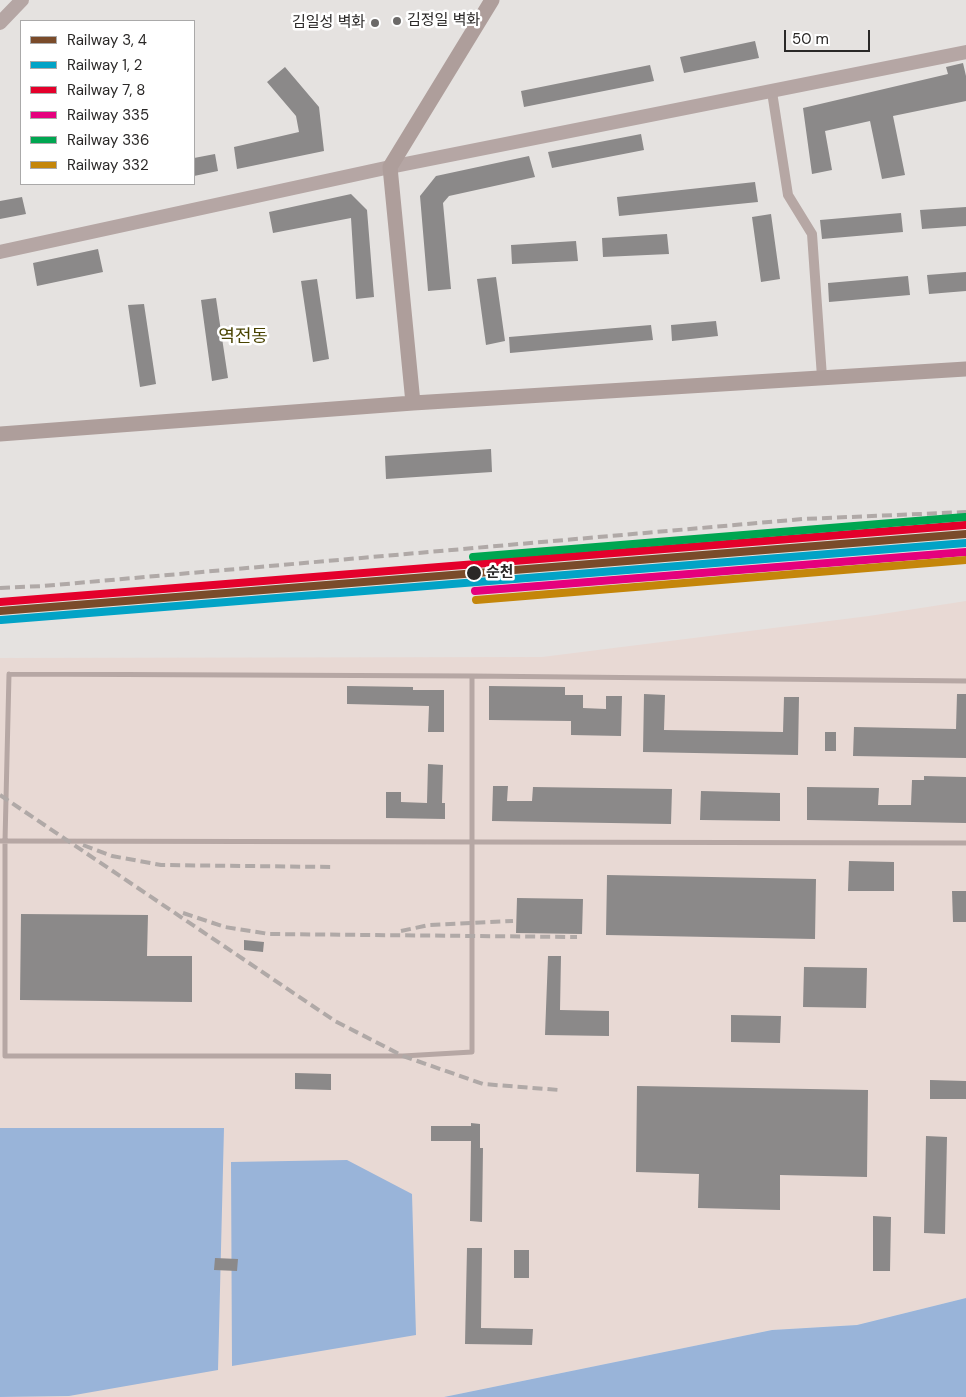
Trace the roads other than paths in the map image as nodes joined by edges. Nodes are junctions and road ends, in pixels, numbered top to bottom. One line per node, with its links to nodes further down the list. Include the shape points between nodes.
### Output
1 (22, 0): 3 (main road)
2 (492, 0): 6 (main road)
3 (0, 23)
4 (966, 52): 5 (main road)
5 (772, 92): 6 (main road); 9 (street, via 788,195 812,234)
6 (390, 167): 7 (main road); 10 (main road)
7 (0, 252)
8 (966, 369): 9 (main road)
9 (822, 377): 10 (main road)
10 (413, 403): 11 (main road)
11 (0, 434)
12 (472, 676): 13 (lane); 14 (lane, via 9,674); 16 (lane)
13 (966, 680)
14 (3, 814): 15 (lane)
15 (2, 841): 16 (lane); 16 (lane, via 5,1056 354,1056 472,1052)
16 (470, 841): 17 (lane)
17 (966, 843)

